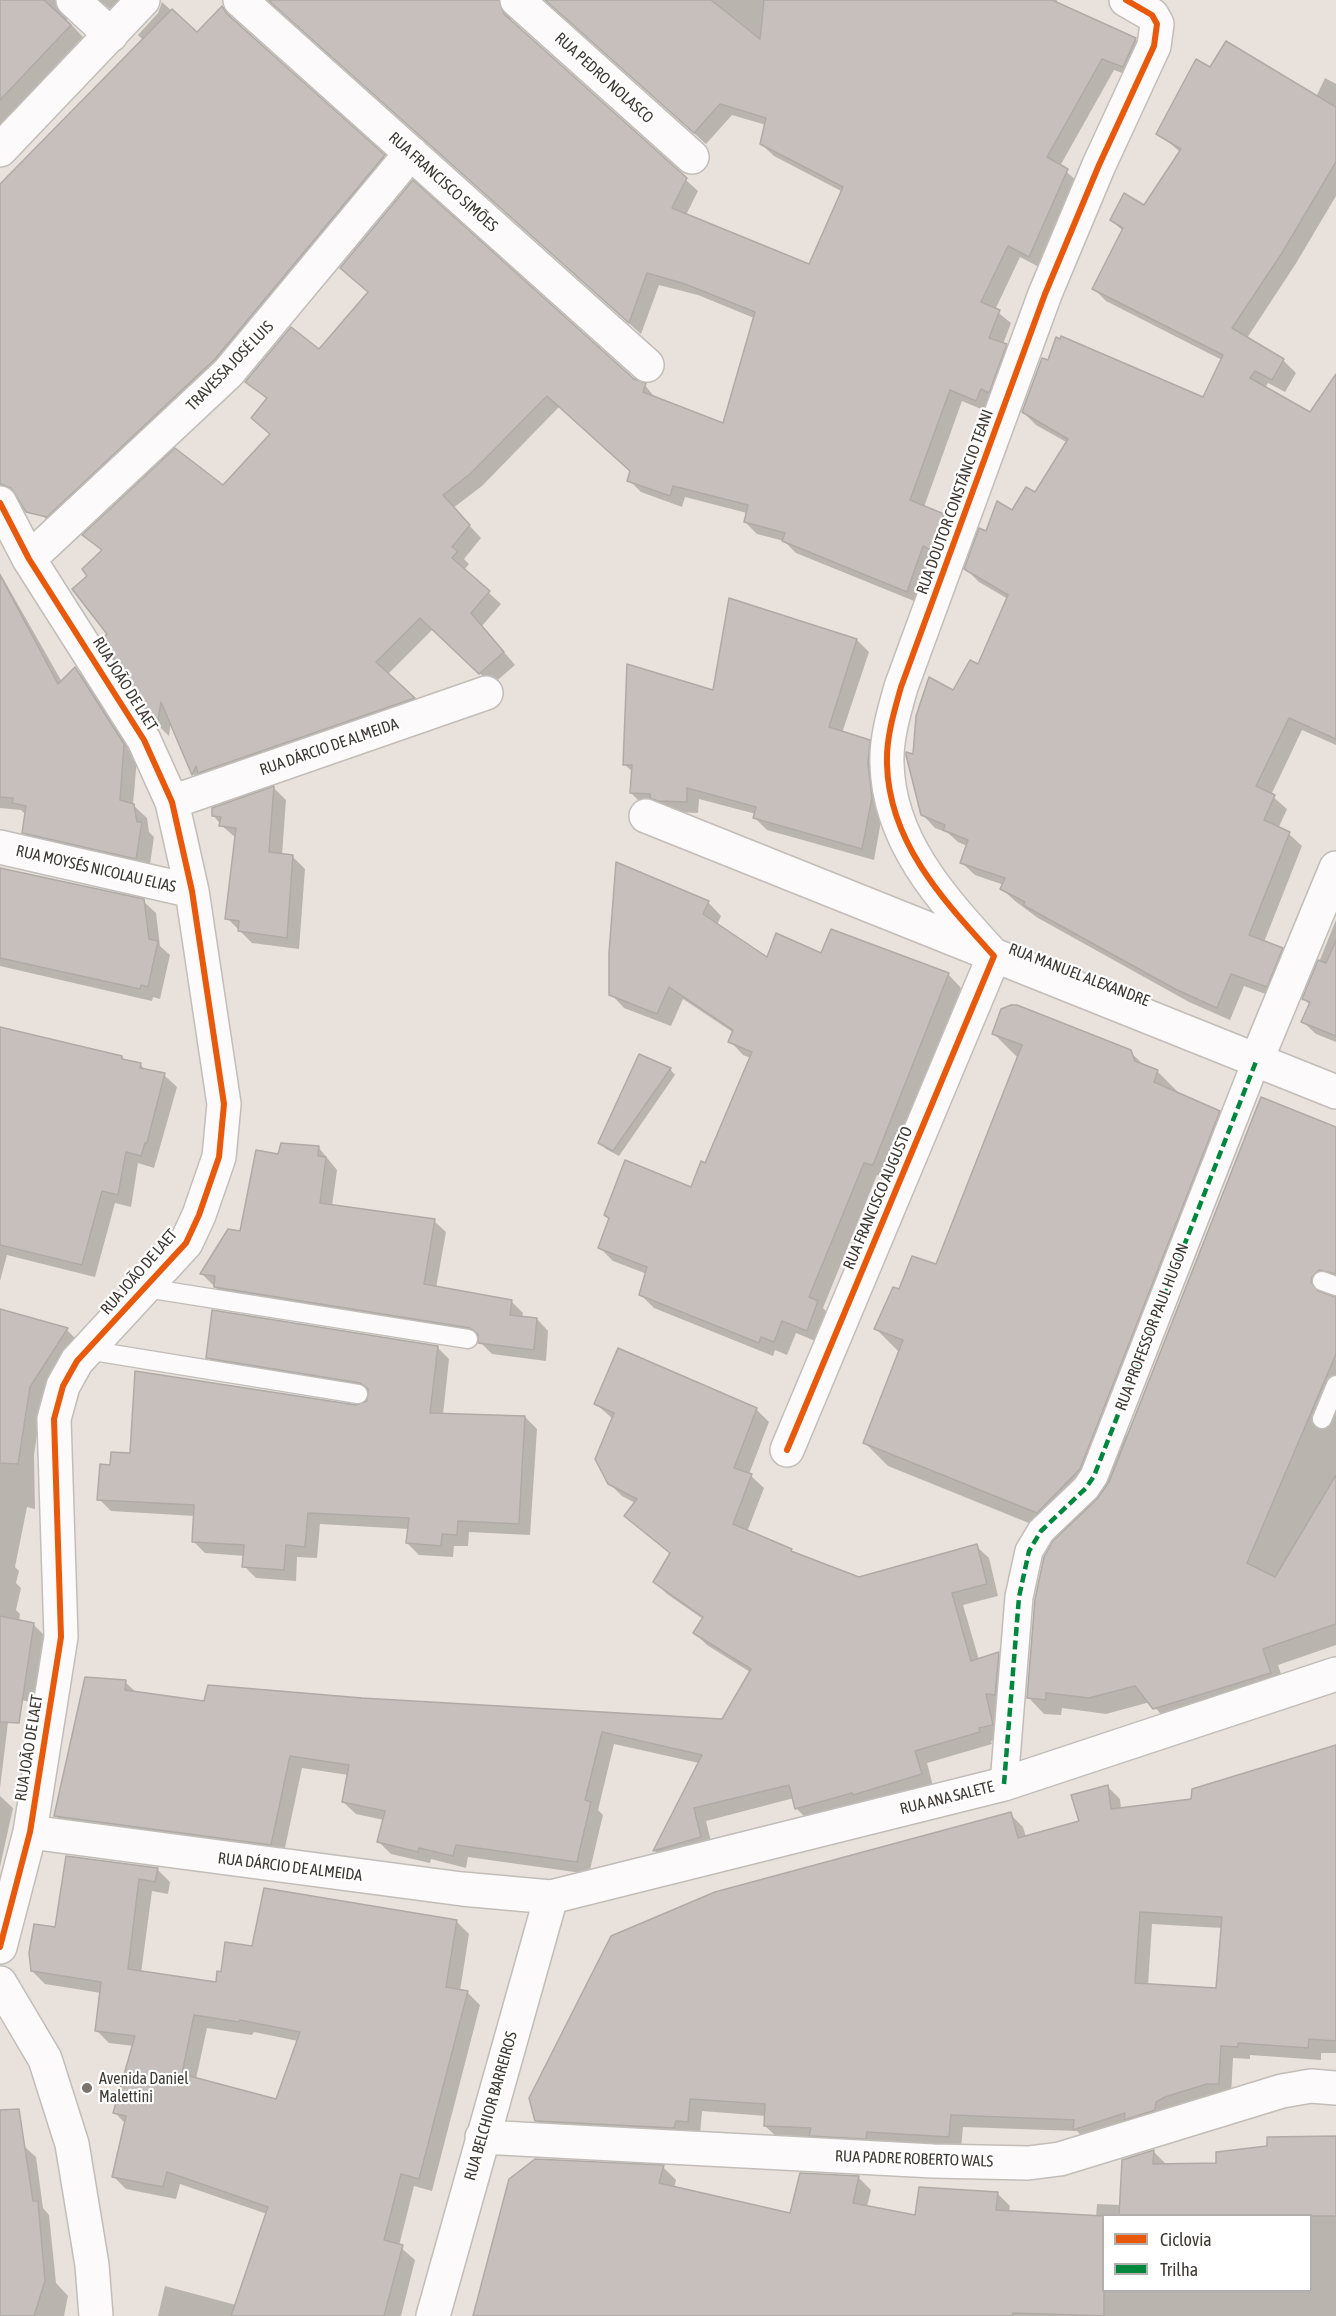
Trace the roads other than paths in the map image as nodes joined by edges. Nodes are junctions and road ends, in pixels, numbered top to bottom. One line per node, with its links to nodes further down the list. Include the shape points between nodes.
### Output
1 (74, 0): 6 (street)
2 (143, 0): 6 (street)
3 (240, 0): 8 (street, RUA FRANCISCO SIMÕES)
4 (1126, 0): 19 (street, RUA DOUTOR CONSTÂNCIO TEANI, via 1152,15 1157,24 1154,46 1045,294 901,687 890,727 886,763 891,804 908,847 945,903)
5 (522, 2): 9 (street, RUA PEDRO NOLASCO)
6 (111, 35): 7 (street)
7 (0, 150)
8 (411, 153): 10 (street, RUA FRANCISCO SIMÕES); 12 (street, TRAVESSA JOSÉ LUIS, via 228,373)
9 (692, 157)
10 (647, 365)
11 (0, 503): 12 (street, RUA JOÃO DE LAET)
12 (29, 559): 14 (street, RUA JOÃO DE LAET, via 144,740)
13 (486, 693): 14 (street, RUA DÁRCIO DE ALMEIDA)
14 (172, 802): 18 (street, RUA JOÃO DE LAET)
15 (646, 816): 19 (street, RUA MANUEL ALEXANDRE)
16 (0, 847): 18 (street, RUA MOYSÉS NICOLAU ELIAS)
17 (1336, 868): 20 (street, RUA PROFESSOR PAUL HUGON)
18 (192, 891): 22 (street, RUA JOÃO DE LAET, via 224,1104 223,1125 219,1157 195,1224 186,1243)
19 (994, 956): 20 (street, RUA MANUEL ALEXANDRE); 28 (street, RUA FRANCISCO AUGUSTO)
20 (1257, 1059): 21 (street, RUA MANUEL ALEXANDRE); 30 (street, RUA PROFESSOR PAUL HUGON, via 1094,1476 1041,1531 1029,1551 1019,1597)
21 (1336, 1092)
22 (146, 1288): 23 (lane); 24 (street, RUA JOÃO DE LAET)
23 (468, 1339)
24 (87, 1350): 26 (lane); 31 (street, RUA JOÃO DE LAET, via 63,1386 54,1419 61,1637)
25 (1336, 1385): 27 (lane)
26 (358, 1394)
27 (1322, 1419)
28 (788, 1450)
29 (1336, 1674): 30 (street, RUA ANA SALETE)
30 (1004, 1784): 32 (street, RUA ANA SALETE)
31 (30, 1832): 32 (street, RUA DÁRCIO DE ALMEIDA, via 462,1889); 33 (street, RUA JOÃO DE LAET)
32 (551, 1897): 36 (street, RUA BELCHIOR BARREIROS)
33 (0, 1947)
34 (0, 1983): 37 (street, via 45,2059 72,2144 92,2265)
35 (1336, 2088): 36 (street, RUA PADRE ROBERTO WALS, via 1311,2086 1282,2091 1060,2159 1028,2163)
36 (482, 2138): 38 (street, RUA BELCHIOR BARREIROS)
37 (96, 2316)
38 (433, 2316)

